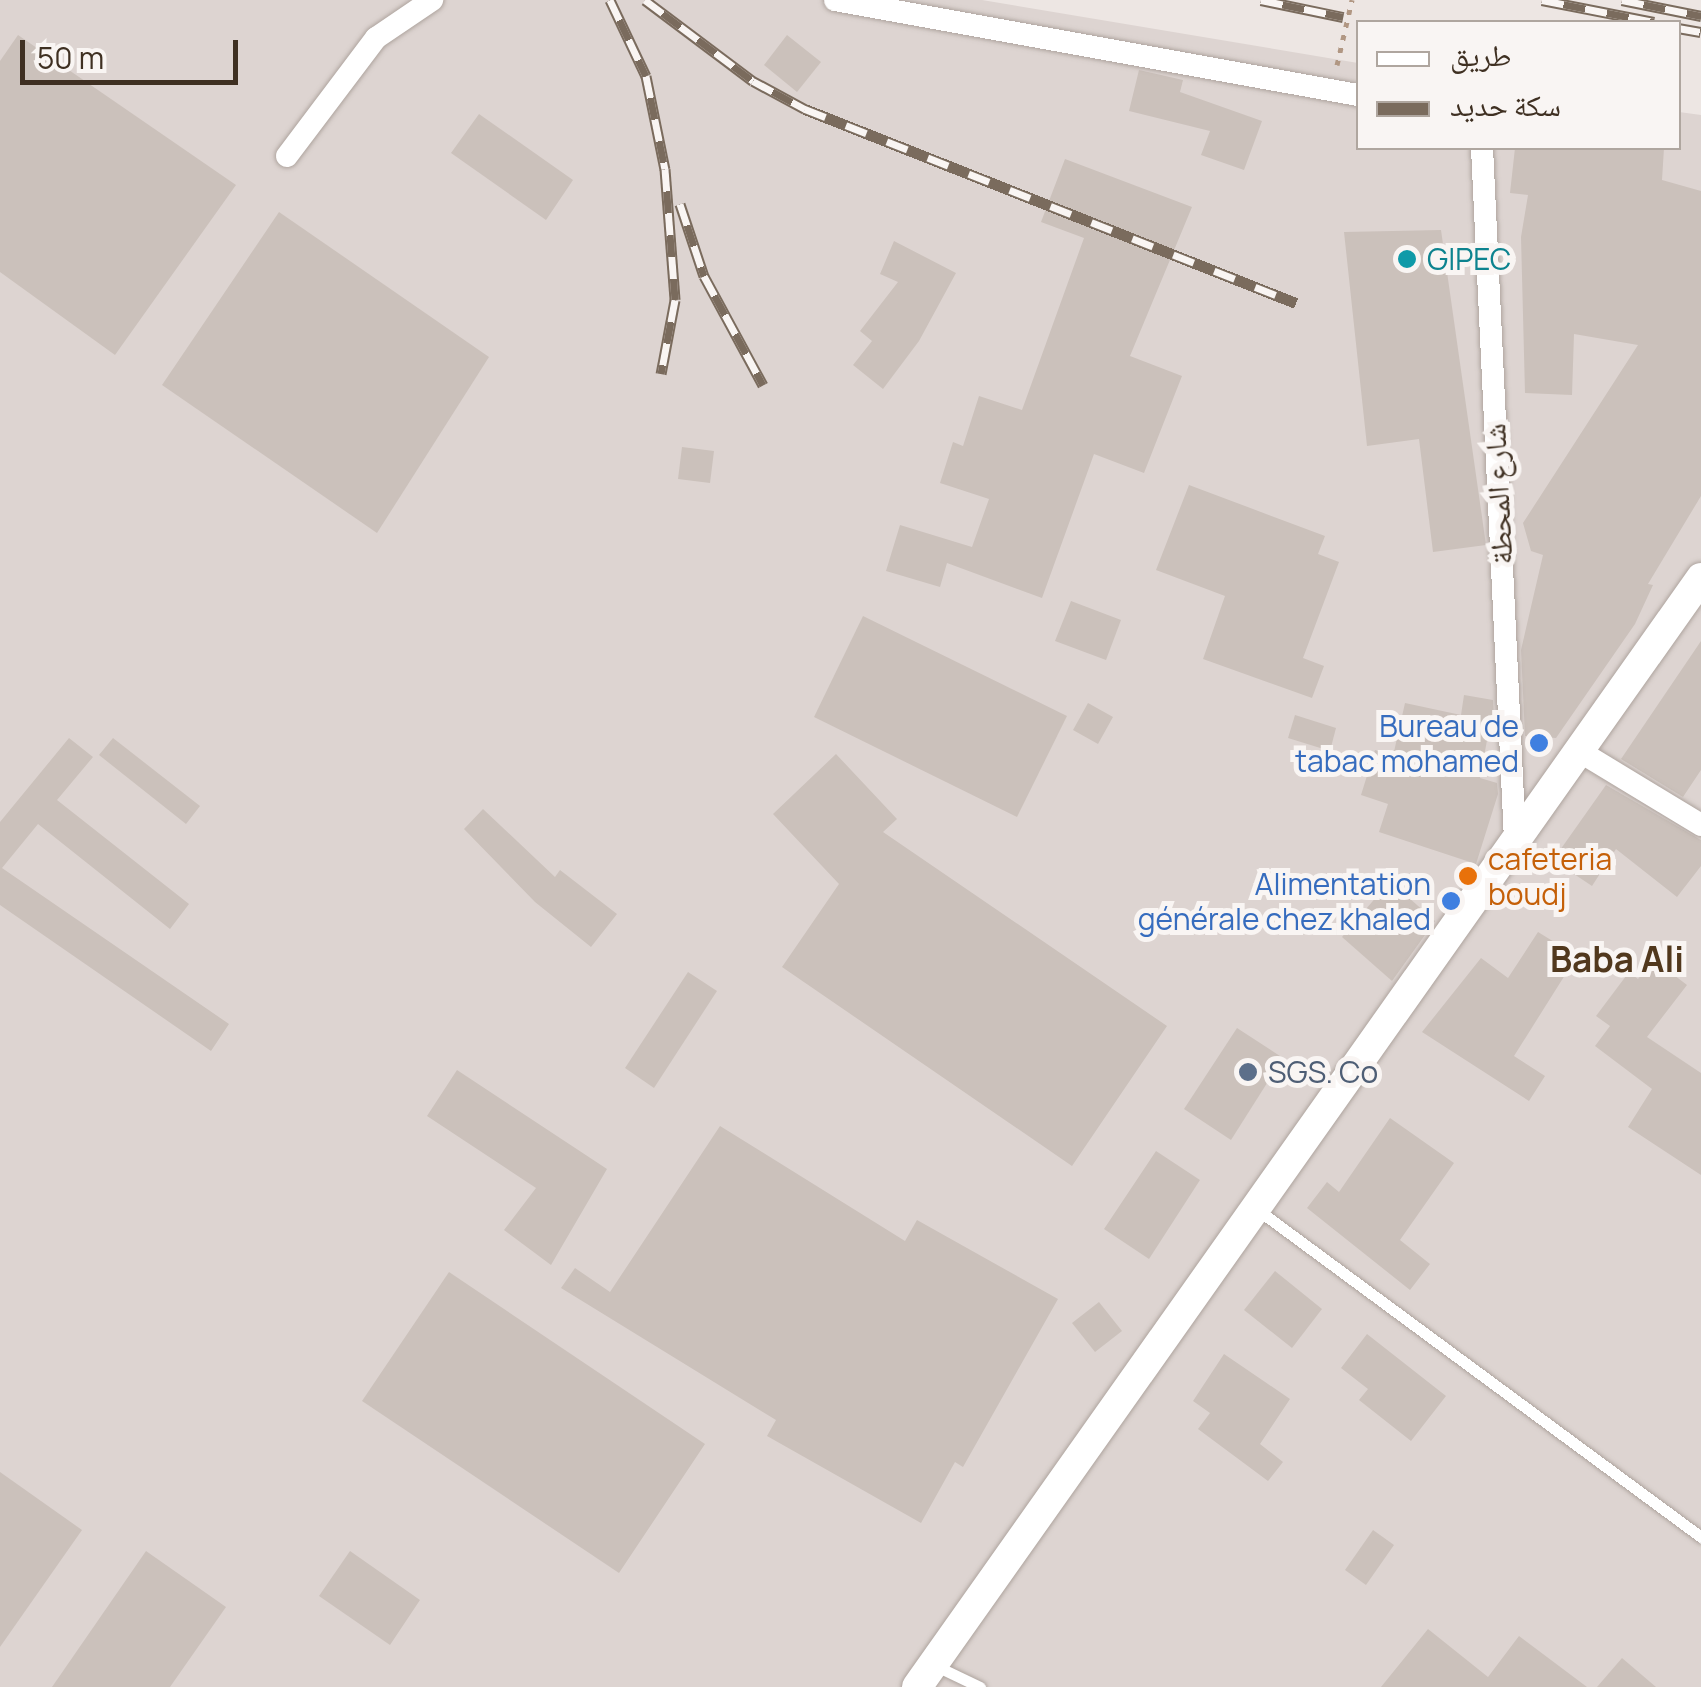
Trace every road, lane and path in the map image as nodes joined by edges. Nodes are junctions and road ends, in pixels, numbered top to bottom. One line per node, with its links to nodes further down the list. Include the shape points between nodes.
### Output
1 (432, 0): 7 (street, via 376,38)
2 (835, 0): 4 (street)
3 (1352, 0): 4 (path)
4 (1332, 90): 5 (street)
5 (1356, 95)
6 (1482, 150): 11 (street, شارع المحطة)
7 (287, 156)
8 (1701, 578): 9 (main road)
9 (1579, 750): 10 (street); 11 (main road)
10 (1701, 825)
11 (1515, 841): 12 (main road)
12 (1254, 1207): 13 (lane); 14 (main road)
13 (1701, 1538)
14 (925, 1676): 15 (lane)
15 (980, 1687)

